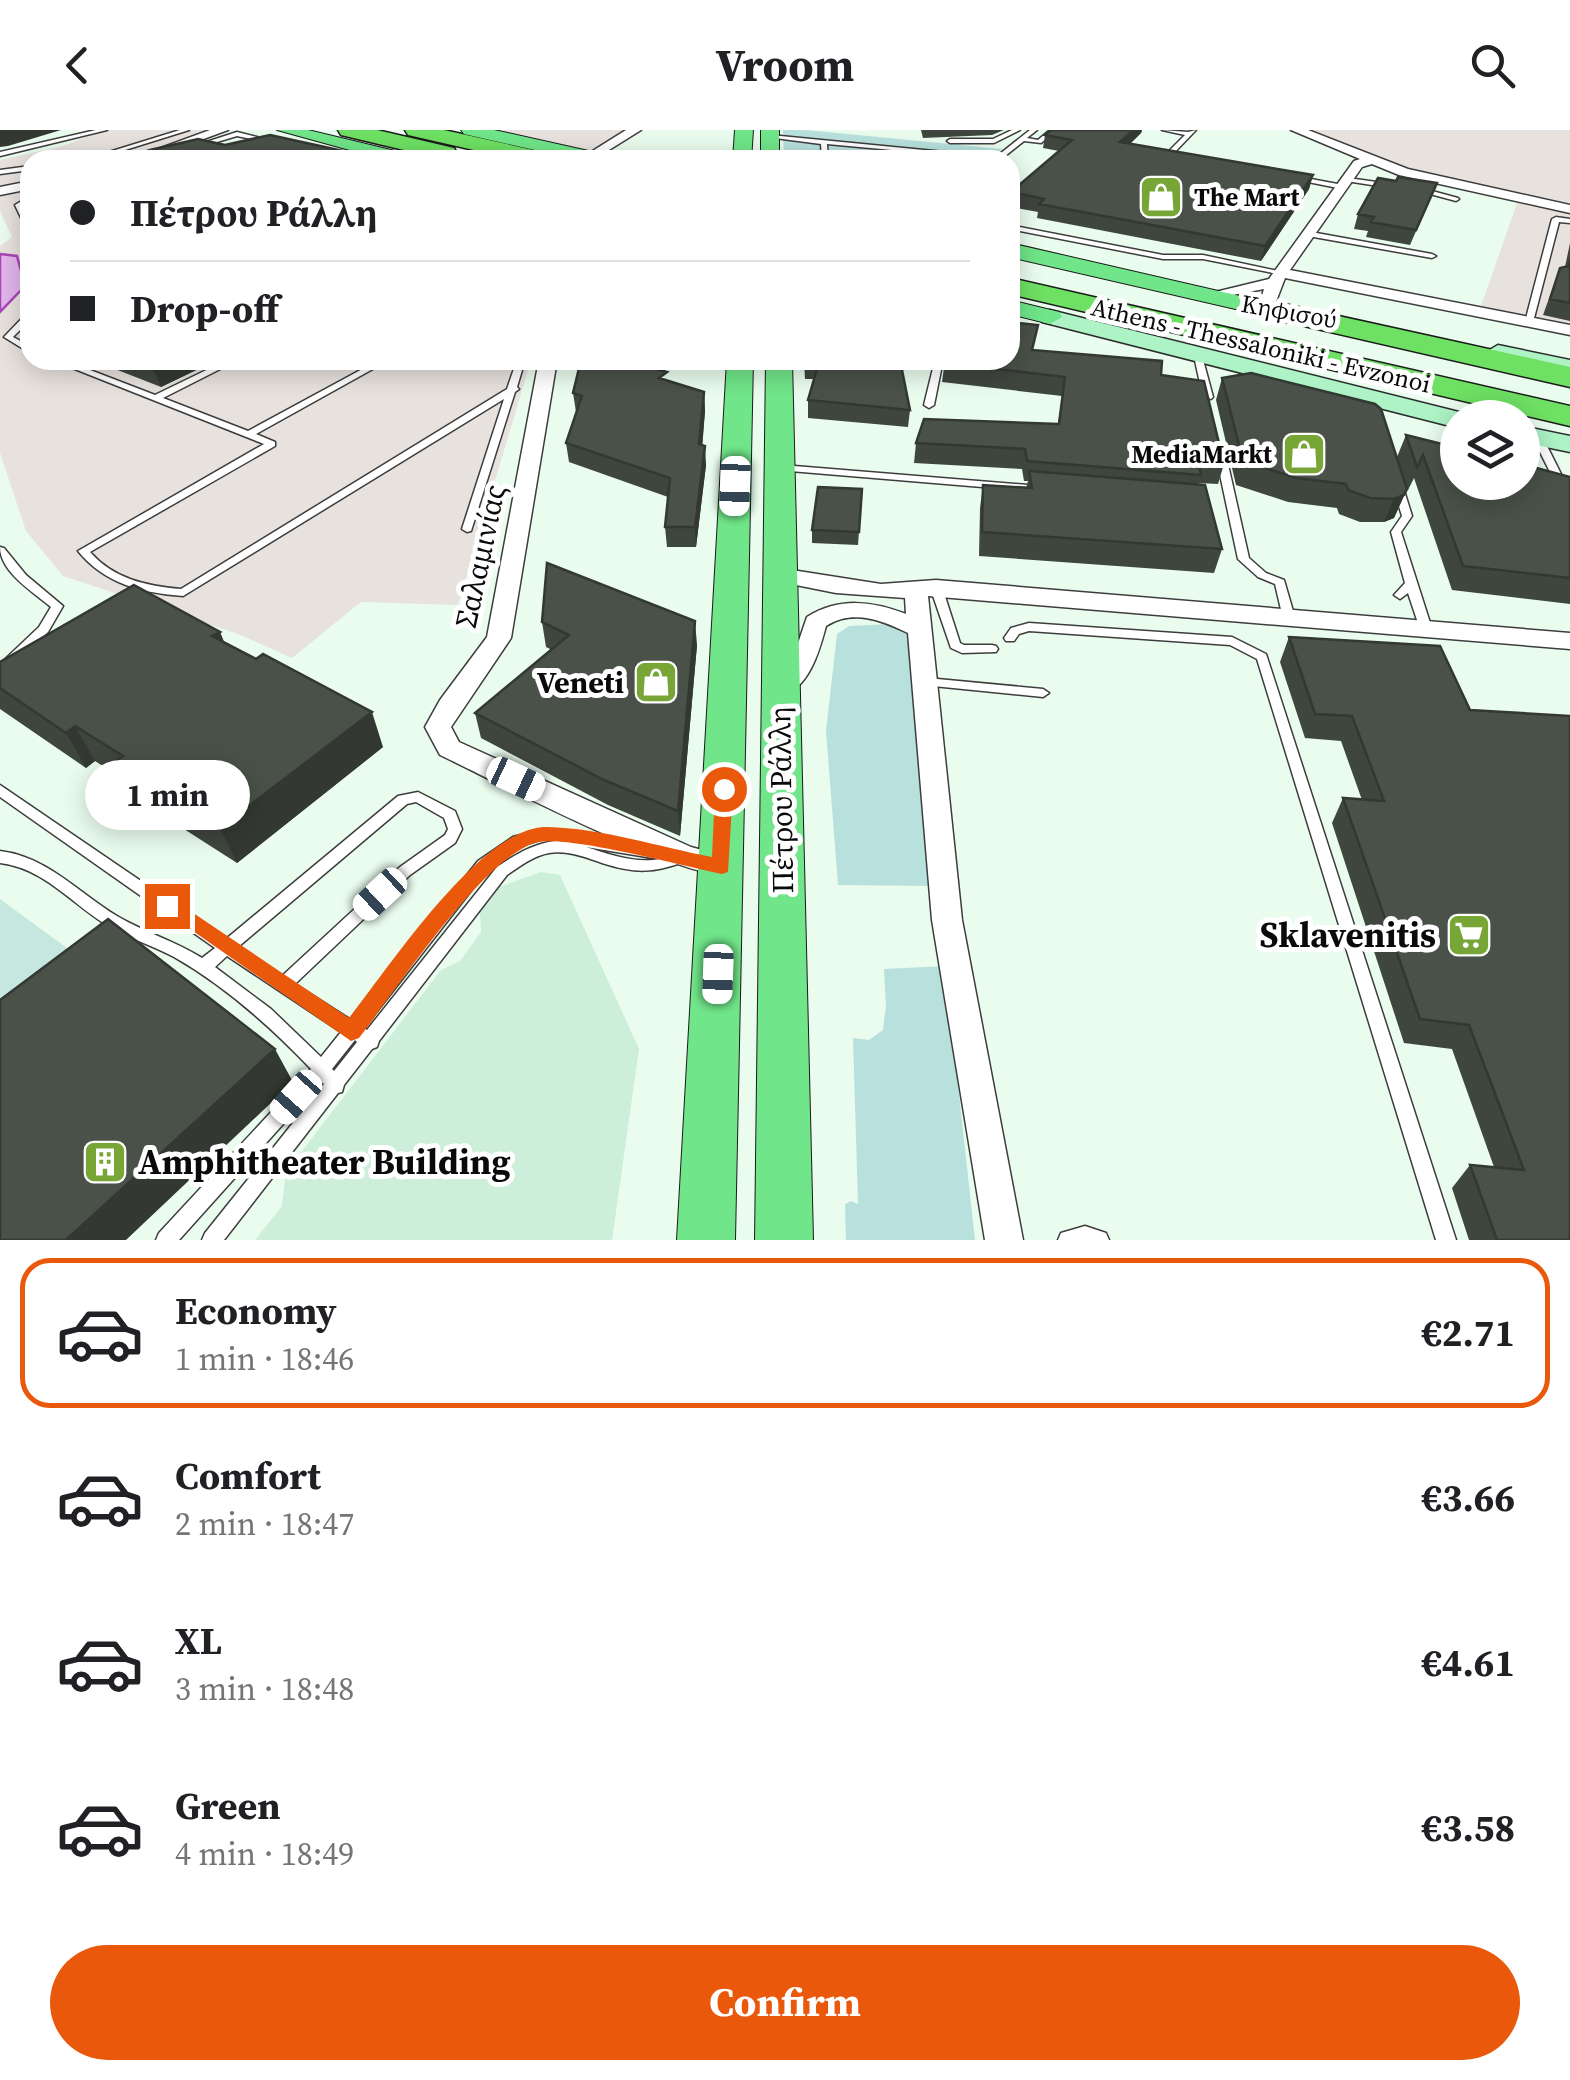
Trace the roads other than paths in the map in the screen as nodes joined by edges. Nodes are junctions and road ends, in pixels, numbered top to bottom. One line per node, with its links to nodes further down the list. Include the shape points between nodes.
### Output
1 (104, 130): 30 (lane)
2 (186, 130): 20 (lane)
3 (222, 130): 21 (street)
4 (350, 130): 16 (highway)
5 (470, 130): 25 (main road)
6 (635, 130): 26 (street)
7 (1017, 130): 17 (lane, via 994,141)
8 (1034, 130): 15 (lane)
9 (1054, 130): 15 (lane, via 1039,142)
10 (1166, 130): 12 (lane)
11 (1297, 130): 32 (street)
12 (1191, 132): 31 (lane, via 1167,156)
13 (770, 134): 18 (lane)
14 (282, 136): 16 (main road); 22 (lane, via 232,135)
15 (1022, 139): 29 (lane)
16 (413, 141): 23 (highway); 24 (highway)
17 (950, 141)
18 (824, 142): 19 (lane); 27 (lane)
19 (876, 148): 28 (lane)
20 (124, 150)
21 (163, 150)
22 (188, 150)
23 (443, 150)
24 (476, 150)
25 (558, 150)
26 (609, 150)
27 (825, 150)
28 (896, 150)
29 (1009, 150)
30 (0, 154)
31 (1191, 160)
32 (1368, 161): 34 (street); 38 (street)
33 (1291, 178): 34 (lane)
34 (1345, 183): 35 (lane); 41 (street)
35 (1399, 186)
36 (1416, 189): 37 (lane)
37 (1456, 199)
38 (1570, 209)
39 (1570, 221): 49 (lane, via 1556,219)
40 (1020, 229): 48 (lane, via 1163,257 1204,257)
41 (1311, 234): 43 (lane); 48 (street)
42 (1020, 252): 48 (main road, Κηφισού, via 1213,297)
43 (1432, 256)
44 (1020, 268): 48 (highway, Athens - Thessaloniki - Evzonoi)
45 (1020, 288): 48 (highway, Athens - Thessaloniki - Evzonoi)
46 (1020, 310): 47 (main road, Κηφισού)
47 (1050, 317): 48 (street, Κηφισού); 67 (highway, via 1128,329)
48 (1241, 322): 49 (street); 53 (street, Κηφισού, via 1347,320); 62 (highway); 63 (lane); 65 (highway, Athens - Thessaloniki - Evzonoi); 69 (lane); 70 (highway, Athens - Thessaloniki - Evzonoi); 71 (street, Κηφισού, via 1373,404)
49 (1530, 322): 51 (street)
50 (20, 326): 52 (lane, via 8,338)
51 (1570, 330)
52 (20, 345)
53 (1570, 367)
54 (81, 370): 66 (lane)
55 (213, 370): 66 (lane)
56 (366, 370): 73 (lane)
57 (519, 370): 64 (lane)
58 (547, 370): 99 (street, Σαλαμινίας, via 499,638 438,728 449,748)
59 (739, 370): 99 (main road, Πέτρου Ράλλη)
60 (779, 370): 77 (main road, Πέτρου Ράλλη)
61 (937, 370): 68 (lane)
62 (1570, 377)
63 (1220, 381)
64 (514, 389): 73 (lane, via 182,593 128,583 100,570 82,551 272,444); 81 (lane)
65 (1570, 393)
66 (154, 399): 73 (lane)
67 (1440, 404)
68 (928, 405)
69 (1211, 411)
70 (1570, 416)
71 (1440, 417)
72 (1540, 433): 75 (street)
73 (248, 434)
74 (1540, 436): 80 (lane)
75 (1570, 444)
76 (1219, 446): 87 (lane, via 1244,559 1280,582)
77 (781, 468): 79 (lane); 83 (main road, Πέτρου Ράλλη)
78 (1395, 478): 84 (lane, via 1406,516 1396,532)
79 (1059, 490)
80 (1570, 502)
81 (468, 529)
82 (0, 550): 93 (lane, via 56,606 44,630)
83 (779, 575): 85 (street, via 810,584); 95 (main road, Πέτρου Ράλλη)
84 (1411, 583): 86 (lane); 89 (lane)
85 (926, 590): 87 (street); 88 (street); 92 (lane, via 955,644)
86 (1400, 595)
87 (1289, 618): 89 (street)
88 (917, 628): 94 (street); 95 (street, via 878,612 829,613 815,622 806,660)
89 (1426, 629): 91 (street)
90 (1010, 638): 114 (lane, via 1029,628 1232,641 1262,657)
91 (1570, 641)
92 (992, 650)
93 (0, 671)
94 (927, 682): 96 (lane); 111 (street, via 947,920)
95 (779, 690): 110 (main road, Πέτρου Ράλλη)
96 (1043, 692)
97 (0, 790): 100 (lane)
98 (0, 858): 101 (lane, via 28,865 112,921)
99 (703, 861): 103 (lane, via 544,834 518,841 483,865); 104 (lane, via 652,866 563,846 527,852 502,871); 109 (main road, Πέτρου Ράλλη)
100 (228, 946): 101 (lane); 102 (lane); 102 (lane, via 403,800 418,797 453,820 453,835)
101 (202, 968): 105 (lane, via 272,1017)
102 (283, 985): 103 (lane)
103 (351, 1031): 104 (lane); 105 (lane)
104 (371, 1042): 106 (lane)
105 (322, 1069): 106 (lane); 107 (lane)
106 (336, 1086): 108 (lane)
107 (166, 1240)
108 (212, 1240)
109 (706, 1240)
110 (784, 1240)
111 (1004, 1240)
112 (1068, 1240): 113 (lane)
113 (1099, 1240)
114 (1446, 1240)

